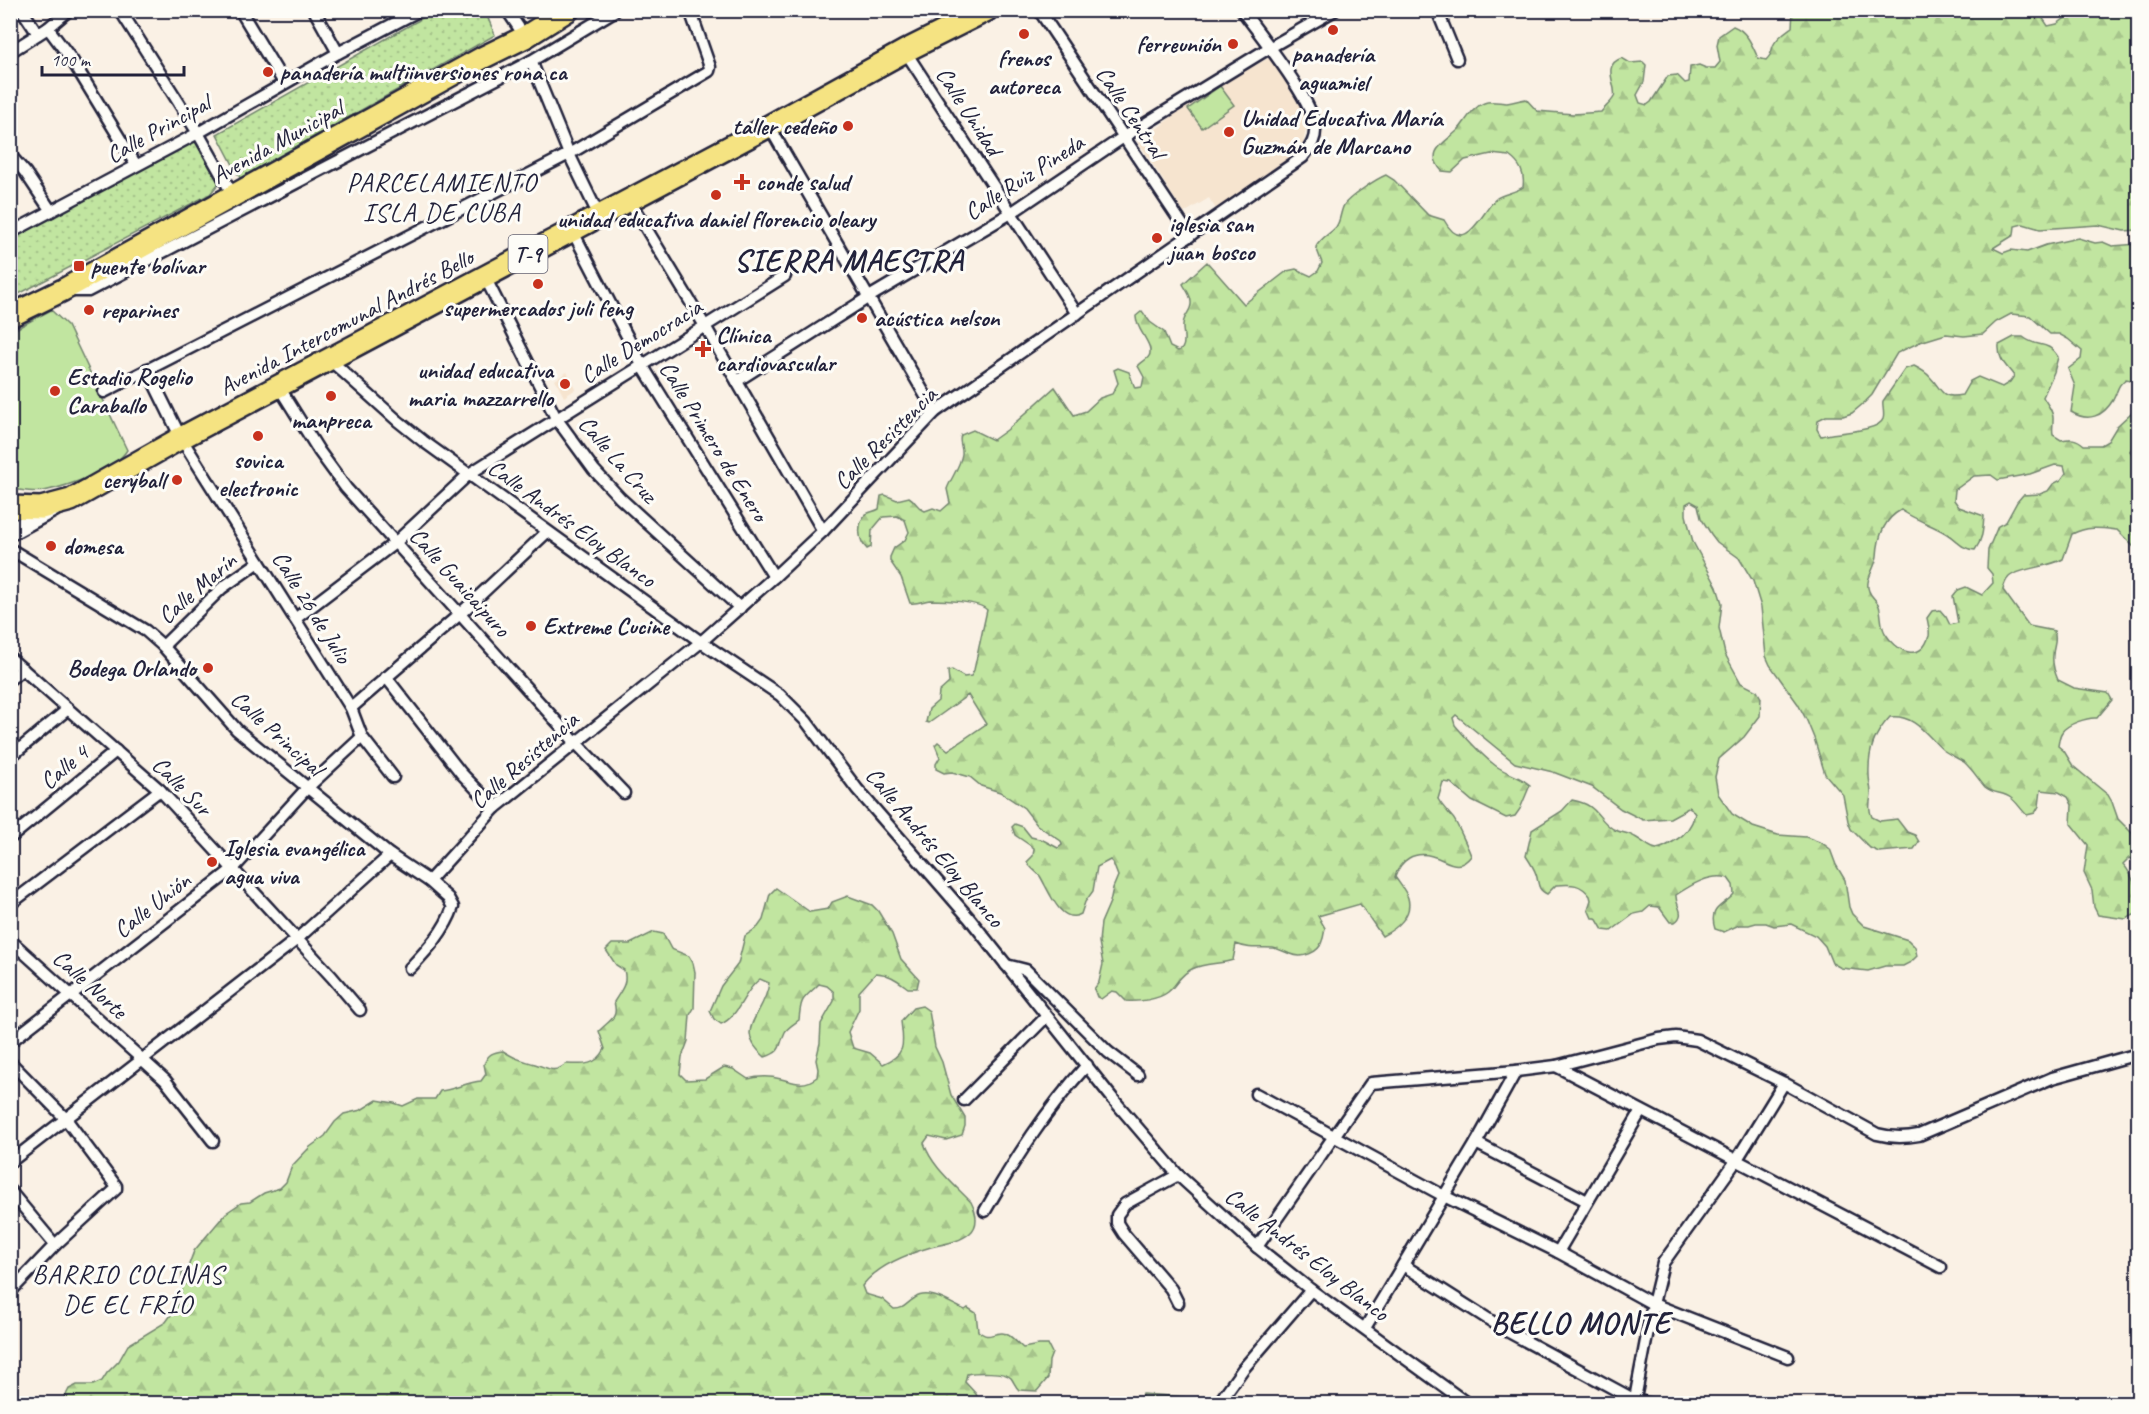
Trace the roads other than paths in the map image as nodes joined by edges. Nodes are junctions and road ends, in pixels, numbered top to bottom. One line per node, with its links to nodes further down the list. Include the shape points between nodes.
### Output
1 (22, 10): 17 (street)
2 (69, 10): 17 (street)
3 (120, 10): 27 (street)
4 (240, 10): 25 (street)
5 (314, 10): 22 (street)
6 (420, 10): 22 (street, Calle Principal)
7 (507, 10): 18 (street)
8 (568, 10): 18 (highway, Avenida Municipal)
9 (616, 10): 24 (street)
10 (690, 10): 29 (street, via 710,71)
11 (969, 10): 20 (highway, T-9)
12 (987, 10): 20 (highway, Avenida Intercomunal Andrés Bello / T-9)
13 (1039, 10): 28 (street, Calle Central)
14 (1242, 10): 19 (street, Calle Resistencia)
15 (1335, 10): 19 (street, Calle Ruiz Pineda)
16 (1437, 10): 23 (street)
17 (43, 31): 21 (street); 31 (street, via 72,60)
18 (525, 37): 32 (highway, Avenida Municipal)
19 (1269, 48): 28 (street, Calle Ruiz Pineda); 39 (street, Calle Resistencia, via 1310,109 1315,129 1313,143 1292,166)
20 (905, 51): 26 (highway, Avenida Intercomunal Andrés Bello / T-9); 35 (street, Calle Unidad)
21 (10, 52)
22 (338, 53): 25 (street, Calle Principal)
23 (1457, 59)
24 (531, 61): 29 (street); 42 (street, via 88,291)
25 (284, 83): 27 (street, Calle Principal)
26 (769, 126): 33 (highway, Avenida Intercomunal Andrés Bello / T-9); 43 (street)
27 (198, 133): 31 (street, Calle Principal); 32 (street)
28 (1122, 138): 35 (street, Calle Ruiz Pineda); 39 (street, Calle Central)
29 (570, 154): 36 (street); 49 (street)
30 (10, 155): 34 (street)
31 (136, 165): 34 (street, Calle Principal)
32 (233, 195): 42 (highway, Avenida Municipal)
33 (629, 200): 36 (highway, Avenida Intercomunal Andrés Bello / T-9); 46 (street)
34 (51, 211): 38 (street, Calle Principal)
35 (1011, 213): 43 (street, Calle Ruiz Pineda); 44 (street, Calle Unidad)
36 (599, 216): 37 (highway, Avenida Intercomunal Andrés Bello / T-9)
37 (572, 230): 41 (highway, Avenida Intercomunal Andrés Bello / T-9); 48 (street, Calle Primero de Enero)
38 (10, 233)
39 (1190, 236): 44 (street, Calle Resistencia)
40 (785, 276): 46 (street, Calle Democracia)
41 (485, 277): 47 (highway, Avenida Intercomunal Andrés Bello / T-9); 54 (street, Calle La Cruz)
42 (63, 290): 45 (highway, Avenida Municipal)
43 (869, 297): 50 (street, Calle Ruiz Pineda); 53 (street)
44 (1077, 314): 53 (street, Calle Resistencia)
45 (10, 316)
46 (705, 326): 48 (street, Calle Democracia); 50 (street)
47 (330, 360): 51 (highway, Avenida Intercomunal Andrés Bello / T-9); 56 (street, Calle Andrés Eloy Blanco, via 398,421)
48 (642, 365): 54 (street, Calle Democracia); 65 (street, Calle Primero de Enero)
49 (147, 369): 52 (street); 55 (street, Calle 26 de Julio)
50 (737, 381): 59 (street)
51 (279, 387): 55 (highway, Avenida Intercomunal Andrés Bello / T-9); 62 (street, Calle Guaicaipuro, via 346,488)
52 (104, 392)
53 (935, 412): 59 (street, Calle Resistencia)
54 (556, 418): 56 (street, Calle Democracia); 66 (street, Calle La Cruz, via 620,498)
55 (181, 438): 57 (highway, Avenida Intercomunal Andrés Bello / T-9); 64 (street, Calle 26 de Julio)
56 (469, 474): 61 (street, Calle Andrés Eloy Blanco); 62 (street, Calle Democracia)
57 (71, 500): 58 (highway, Avenida Intercomunal Andrés Bello / T-9, via 41,507); 60 (street, T-9)
58 (10, 507)
59 (823, 531): 65 (street, Calle Resistencia)
60 (10, 532)
61 (547, 532): 67 (street); 69 (street, Calle Andrés Eloy Blanco)
62 (396, 542): 67 (street, Calle Guaicaipuro); 68 (street, Calle Democracia)
63 (10, 549): 70 (street, Calle Principal, via 113,610)
64 (259, 562): 68 (street, Calle 26 de Julio); 70 (street, Calle Marín, via 222,588)
65 (774, 577): 66 (street, Calle Resistencia)
66 (740, 608): 69 (street, Calle Resistencia)
67 (460, 614): 73 (street); 78 (street, Calle Guaicaipuro)
68 (295, 620): 75 (street, Calle 26 de Julio)
69 (701, 642): 78 (street, Calle Resistencia); 93 (street, Calle Andrés Eloy Blanco, via 780,695 806,721 857,789)
70 (163, 646): 82 (street, Calle Principal, via 237,730)
71 (10, 658): 72 (street, Calle Sur)
72 (23, 669): 74 (street); 76 (street, Calle Sur)
73 (386, 677): 75 (street); 85 (street, via 461,773)
74 (10, 679)
75 (351, 708): 77 (street, Calle 26 de Julio)
76 (68, 709): 79 (street, Calle Sur); 80 (street)
77 (362, 737): 81 (street, Calle 26 de Julio); 82 (street)
78 (576, 743): 84 (street, Calle Guaicaipuro); 85 (street, Calle Resistencia)
79 (116, 751): 83 (street, Calle Sur); 86 (street, Calle 4)
80 (10, 757)
81 (393, 777)
82 (307, 788): 87 (street, Calle Principal); 88 (street, Calle Unión)
83 (160, 790): 88 (street, Calle Sur); 90 (street)
84 (624, 793)
85 (495, 808): 89 (street, Calle Resistencia)
86 (10, 838)
87 (390, 855): 89 (street, Calle Principal); 92 (street)
88 (233, 869): 92 (street, Calle Sur); 95 (street, Calle Unión)
89 (429, 881): 94 (street, Calle Principal, via 448,897 453,907 432,945)
90 (10, 904)
91 (10, 940): 95 (street, Calle Norte)
92 (296, 940): 96 (street, Calle Sur); 100 (street)
93 (1006, 965): 97 (street, Calle Andrés Eloy Blanco); 105 (street, via 1026,970 1108,1052)
94 (410, 968)
95 (70, 996): 98 (street, Calle Unión); 100 (street, Calle Norte)
96 (360, 1010)
97 (1046, 1017): 102 (street, Calle Andrés Eloy Blanco); 108 (street)
98 (10, 1042)
99 (2139, 1054): 106 (street, via 2052,1077 1919,1135 1903,1138 1877,1134)
100 (141, 1060): 110 (street); 112 (street, Calle Norte, via 170,1086)
101 (10, 1062): 110 (street)
102 (1087, 1065): 116 (street, Calle Andrés Eloy Blanco); 120 (street, via 1036,1128)
103 (1556, 1066): 104 (street); 106 (street, via 1676,1037 1697,1040); 109 (street)
104 (1516, 1071): 111 (street, via 1371,1083); 113 (street)
105 (1138, 1075)
106 (1784, 1083): 114 (street)
107 (1256, 1094): 111 (street)
108 (964, 1100)
109 (1641, 1111): 114 (street); 119 (street)
110 (66, 1119): 115 (street); 121 (street, via 116,1189)
111 (1333, 1136): 118 (street); 122 (street)
112 (213, 1141)
113 (1476, 1143): 118 (street); 119 (street)
114 (1736, 1161): 125 (street); 129 (street, via 1663,1263)
115 (10, 1162)
116 (1178, 1175): 122 (street, Calle Andrés Eloy Blanco); 128 (street, via 1125,1204 1117,1222)
117 (10, 1191): 121 (street)
118 (1444, 1196): 123 (street); 124 (street)
119 (1587, 1201): 123 (street)
120 (985, 1211)
121 (55, 1245): 127 (street)
122 (1257, 1247): 126 (street, Calle Andrés Eloy Blanco)
123 (1558, 1252): 129 (street)
124 (1403, 1265): 130 (street); 132 (street, via 1506,1331)
125 (1941, 1267)
126 (1311, 1290): 130 (street, Calle Andrés Eloy Blanco); 133 (street)
127 (10, 1292)
128 (1178, 1303)
129 (1653, 1304): 131 (street); 132 (street)
130 (1365, 1328): 134 (street, Calle Andrés Eloy Blanco)
131 (1788, 1357)
132 (1635, 1402): 135 (street)
133 (1218, 1404)
134 (1468, 1404)
135 (1650, 1404)

